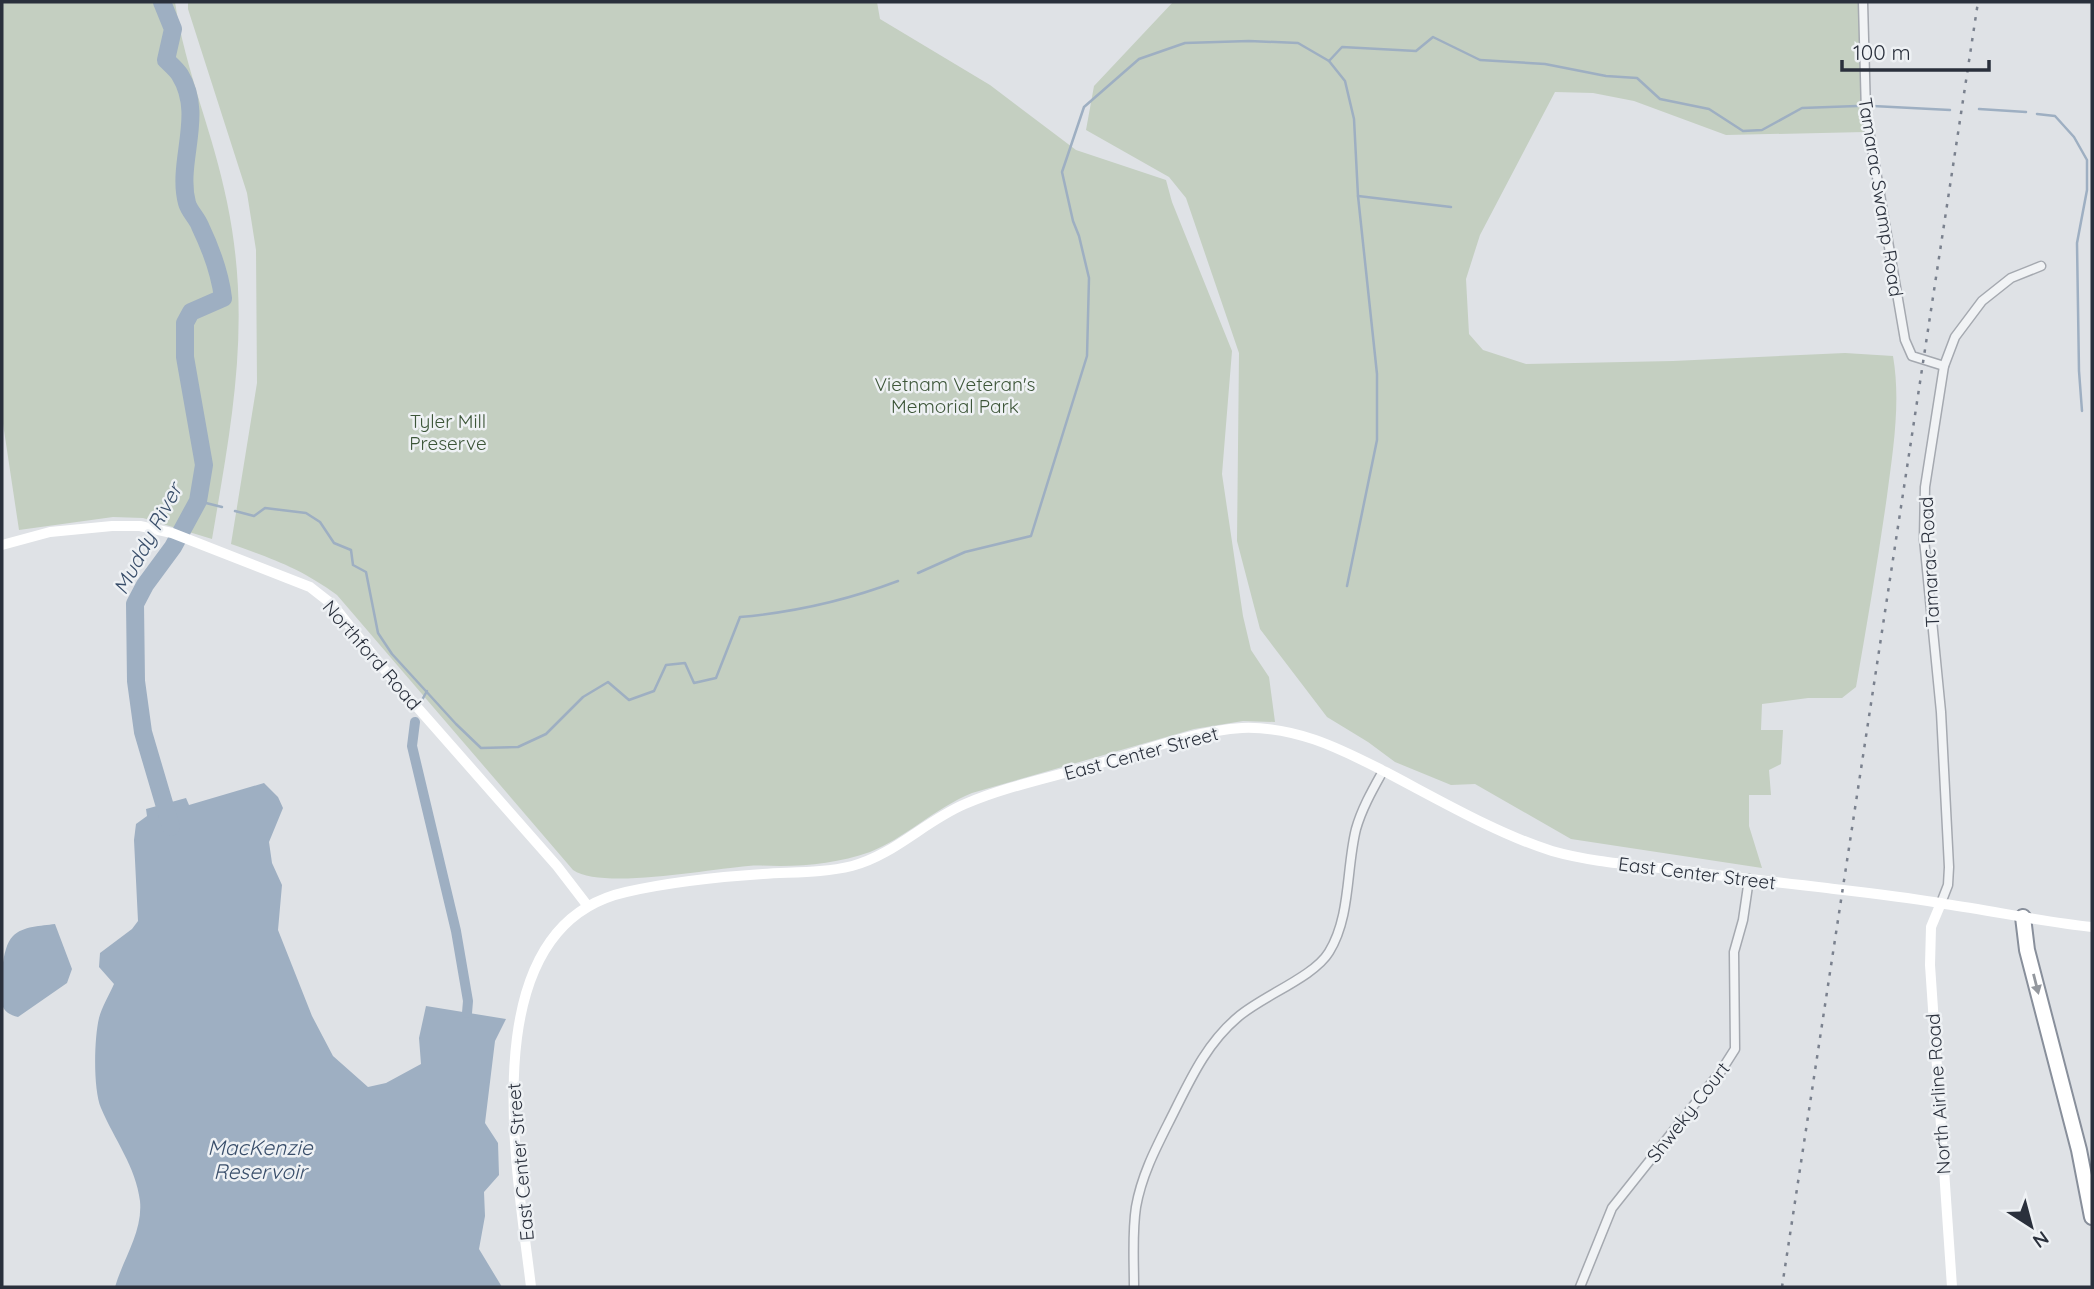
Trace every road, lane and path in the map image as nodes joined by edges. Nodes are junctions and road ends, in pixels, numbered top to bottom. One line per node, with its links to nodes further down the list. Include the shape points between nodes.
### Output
1 (1863, 2): 3 (street, Tamarac Swamp Road, via 1868,130 1905,340 1912,356)
2 (2041, 266): 3 (street, Tamarac Road, via 2011,278 1982,301 1955,337)
3 (1944, 366): 7 (street, Tamarac Road, via 1924,512 1949,867)
4 (2, 545): 8 (street, Northford Road, via 50,532 140,526 173,533 310,587 333,606)
5 (1383, 771): 6 (street, East Center Street, via 1547,849 1596,860); 8 (street, East Center Street, via 1304,735 1260,728 1219,731 962,805 853,866 649,887); 13 (street, via 1359,821 1340,933 1326,956 1304,975 1262,998 1216,1037 1144,1173 1136,1209)
6 (1749, 879): 7 (street, East Center Street); 14 (street, Shweky Court, via 1734,952 1735,1049 1612,1208)
7 (1941, 903): 9 (street, East Center Street); 15 (street, North Airline Road, via 1931,927 1930,965)
8 (587, 905): 12 (street, East Center Street, via 559,930 542,957 514,1052 514,1129)
9 (2023, 917): 10 (street, East Center Street); 11 (highway, one-way to 11)
10 (2092, 927)
11 (2092, 1217)
12 (531, 1287)
13 (1134, 1287)
14 (1580, 1287)
15 (1952, 1287)

